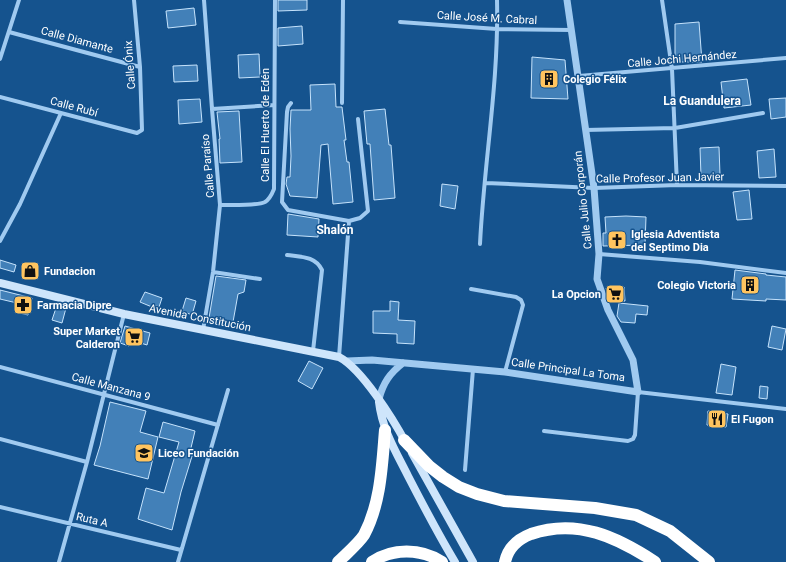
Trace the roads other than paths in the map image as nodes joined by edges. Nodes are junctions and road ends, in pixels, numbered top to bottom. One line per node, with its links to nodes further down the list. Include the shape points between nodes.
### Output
1 (19, 0): 12 (street)
2 (134, 0): 15 (street, Calle Ónix)
3 (204, 0): 22 (street, Calle Paraíso)
4 (274, 0): 21 (street, Calle El Huerto de Edén)
5 (342, 0): 20 (street)
6 (497, 0): 10 (street)
7 (568, 0): 11 (street, Calle Julio Corporán)
8 (662, 0): 16 (street)
9 (400, 22): 10 (street, Calle José M. Cabral)
10 (498, 29): 11 (street, Calle José M. Cabral); 29 (street)
11 (572, 30): 17 (street, Calle Julio Corporán)
12 (9, 32): 14 (street); 15 (street, Calle Diamante)
13 (786, 58): 16 (street, Calle Jochi Hernández)
14 (0, 59)
15 (140, 67): 27 (street, Calle Ónix)
16 (672, 69): 17 (street, Calle Jochi Hernández); 26 (street)
17 (579, 76): 28 (street, Calle Julio Corporán)
18 (0, 97): 23 (street, Calle Rubí)
19 (291, 102): 34 (street, via 287,112 282,202 288,210)
20 (342, 103)
21 (274, 105): 22 (street); 33 (street, Calle El Huerto de Edén, via 272,195 266,202 258,204)
22 (212, 109): 33 (street, Calle Paraíso)
23 (62, 113): 27 (street, Calle Rubí, via 137,133); 35 (street)
24 (763, 113): 26 (street)
25 (358, 119): 34 (street, via 368,211 360,218)
26 (675, 128): 28 (street); 30 (street)
27 (142, 130)
28 (585, 130): 32 (street, Calle Julio Corporán)
29 (486, 183): 32 (street, Calle Profesor Juan Javier); 36 (street)
30 (677, 186): 31 (street, Calle Profesor Juan Javier); 32 (street, Calle Profesor Juan Javier)
31 (786, 186)
32 (594, 188): 37 (street, Calle Julio Corporán)
33 (220, 205): 39 (street, Calle Paraíso)
34 (349, 220): 47 (street)
35 (0, 242)
36 (480, 244)
37 (599, 254): 40 (street, via 700,262); 53 (street, Calle Julio Corporán, via 597,279 608,310 633,360)
38 (287, 255): 46 (street, via 309,258 319,264 322,270)
39 (213, 272): 41 (street); 45 (street, Calle Paraíso)
40 (786, 273)
41 (260, 279)
42 (0, 283): 44 (main road, Avenida Constitución)
43 (472, 290): 51 (street, via 516,297 523,305)
44 (124, 314): 45 (main road, Avenida Constitución); 54 (street)
45 (203, 330): 46 (main road, Avenida Constitución)
46 (314, 351): 47 (main road, Avenida Constitución)
47 (343, 359): 48 (street, Calle Principal La Toma); 55 (main road, via 355,368)
48 (403, 363): 50 (street, Calle Principal La Toma); 55 (street, via 388,377)
49 (0, 367): 54 (street, Calle Manzana 9)
50 (473, 369): 51 (street, Calle Principal La Toma); 63 (street)
51 (504, 372): 53 (street, Calle Principal La Toma)
52 (228, 390): 57 (street)
53 (638, 392): 56 (street, Calle Principal La Toma); 59 (street, via 633,439 628,441)
54 (104, 395): 57 (street, Calle Manzana 9); 62 (street)
55 (379, 399): 58 (main road); 61 (main road)
56 (786, 408)
57 (218, 424): 66 (street)
58 (385, 430): 69 (highway, via 379,489 374,509 363,536); 72 (main road)
59 (544, 430)
60 (0, 439): 62 (street)
61 (404, 440): 73 (main road); 76 (highway, via 429,466 459,487 504,501 596,508 636,515 670,531)
62 (87, 462): 65 (street)
63 (465, 470)
64 (0, 507): 65 (street, Ruta A)
65 (70, 524): 66 (street, Ruta A); 67 (street)
66 (181, 550): 68 (street)
67 (59, 562)
68 (178, 562)
69 (338, 562)
70 (372, 562): 71 (highway, via 407,551 423,553)
71 (442, 562)
72 (455, 562)
73 (473, 562)
74 (505, 562): 75 (highway, via 510,549 523,537 561,528 597,532 615,538)
75 (655, 562)
76 (709, 562)

